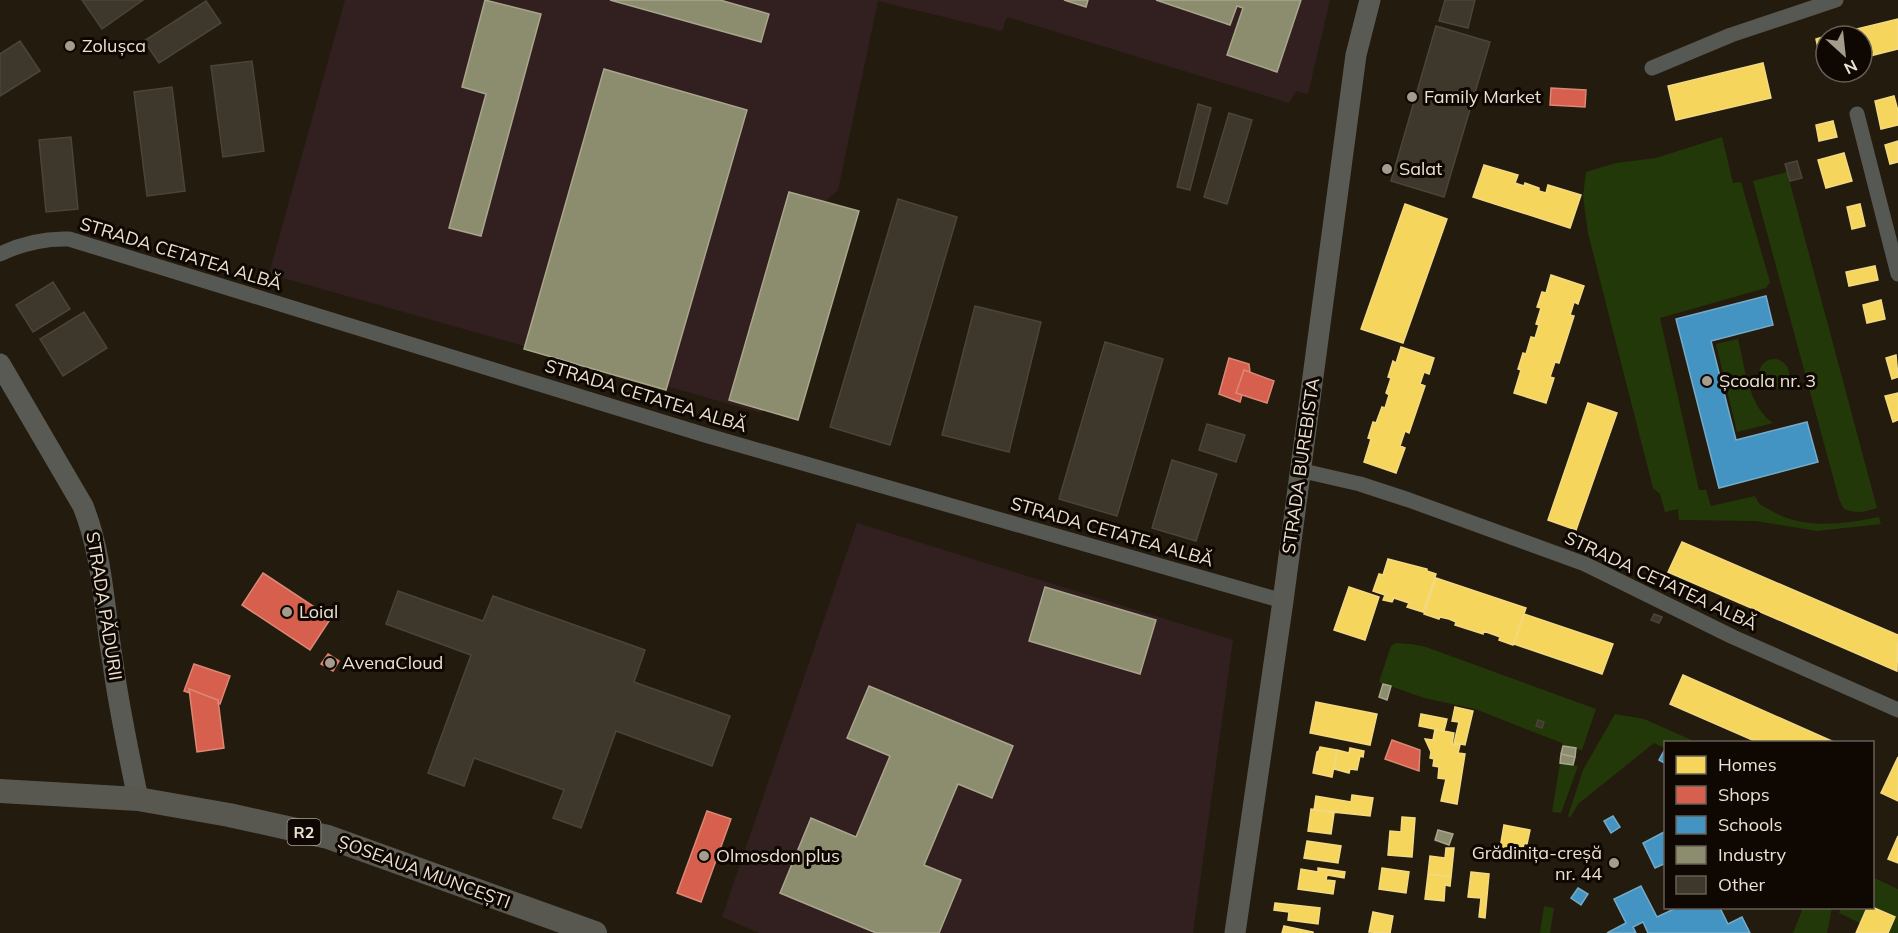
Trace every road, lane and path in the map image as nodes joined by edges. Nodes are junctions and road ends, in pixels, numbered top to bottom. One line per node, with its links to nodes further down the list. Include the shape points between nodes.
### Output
1 (1370, 0): 8 (main road, STRADA BUREBISTA, via 1356,55)
2 (1836, 0): 3 (street, via 1731,35)
3 (1652, 68)
4 (1857, 114): 6 (street)
5 (0, 254): 9 (street, STRADA CETATEA ALBĂ, via 28,242 69,239 705,435)
6 (1898, 274)
7 (1, 375): 12 (main road, STRADA PĂDURII, via 83,506 92,527)
8 (1299, 470): 9 (main road, STRADA BUREBISTA); 10 (street, STRADA CETATEA ALBĂ, via 1409,500 1585,564 1733,637)
9 (1283, 601): 14 (main road, STRADA BUREBISTA)
10 (1898, 710)
11 (0, 791): 12 (main road, ȘOSEAUA MUNCEȘTI / R2)
12 (138, 799): 13 (main road, ȘOSEAUA MUNCEȘTI / R2, via 328,837)
13 (595, 933)
14 (1235, 933)

